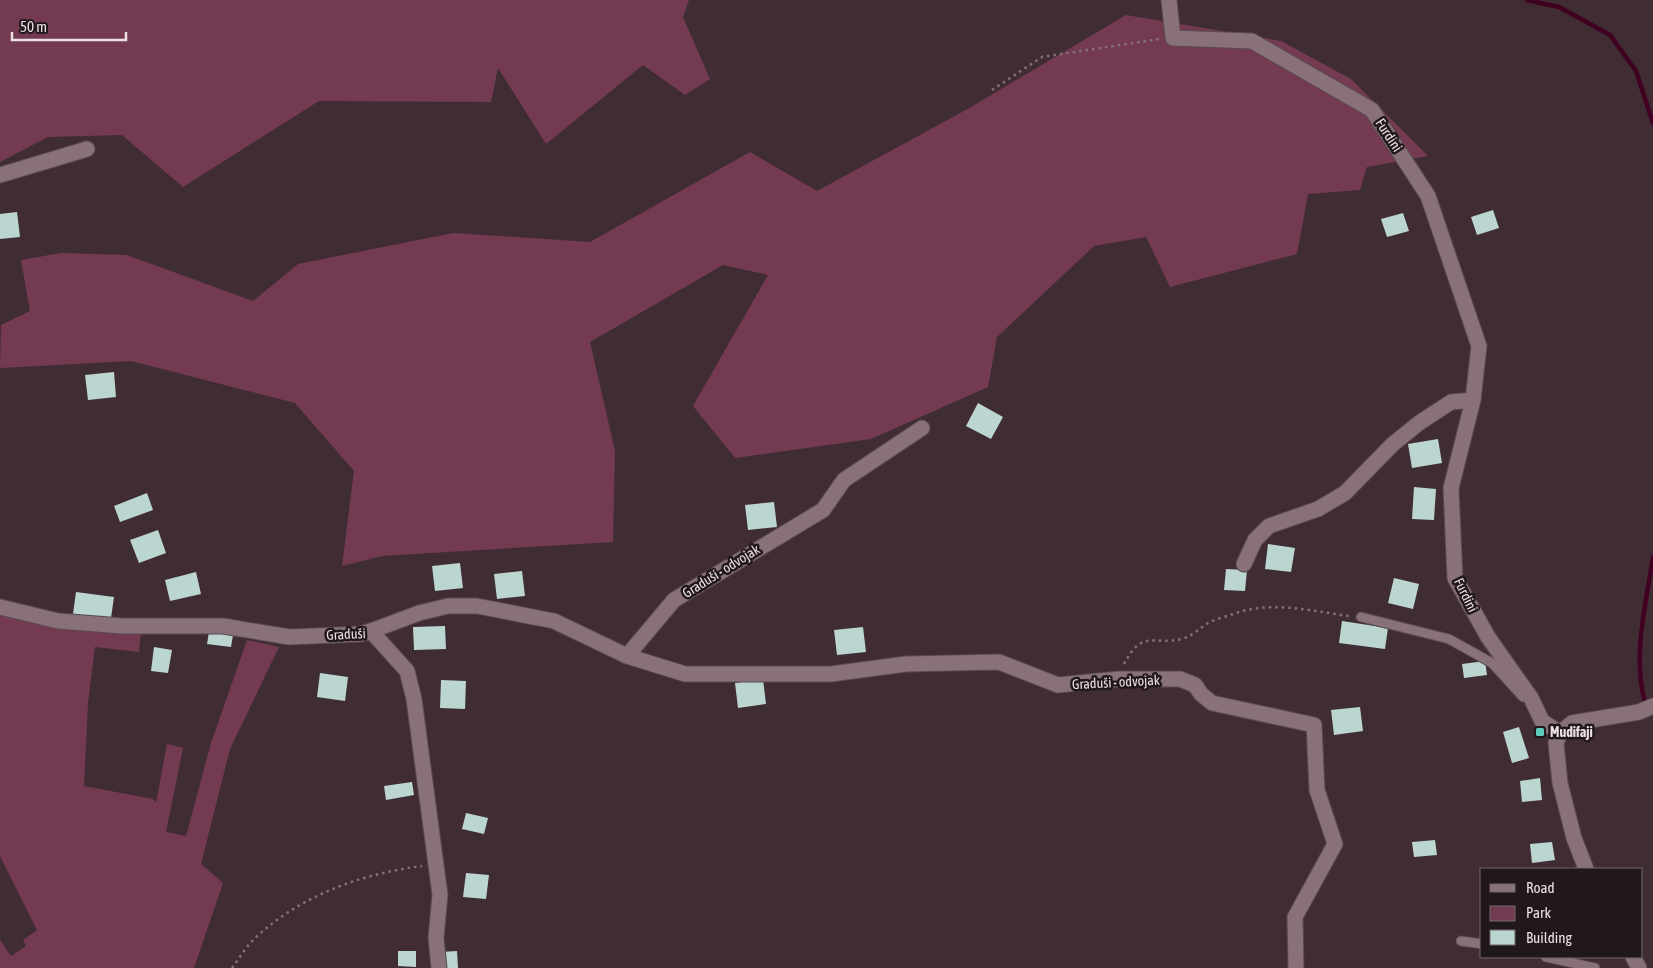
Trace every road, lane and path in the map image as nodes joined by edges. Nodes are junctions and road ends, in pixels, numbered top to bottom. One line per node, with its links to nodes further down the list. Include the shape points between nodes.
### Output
1 (1169, 0): 2 (street)
2 (1173, 38): 3 (path, via 1134,41 1042,57); 6 (street, Furdini, via 1252,41 1372,110 1428,196 1480,346)
3 (992, 90)
4 (87, 149): 5 (street)
5 (0, 175)
6 (1473, 400): 8 (street, via 1451,402 1419,423 1338,497 1318,509 1269,526 1255,540); 14 (street, Furdini, via 1450,488 1455,578 1488,637)
7 (922, 428): 13 (street, Graduši - odvojak, via 844,480 823,510 674,600)
8 (1244, 564)
9 (0, 607): 11 (street, Graduši, via 58,620 122,626 222,626 289,637)
10 (1361, 617): 12 (path, via 1263,606 1209,623 1182,638 1142,642); 14 (lane, via 1450,639 1492,663 1526,700)
11 (371, 631): 13 (street, Graduši - odvojak, via 448,606 477,606 554,621); 17 (street, Graduši, via 407,671 414,699)
12 (1130, 654)
13 (627, 656): 24 (street, Graduši - odvojak, via 686,674 831,674 906,664 999,662 1058,685 1120,679 1180,679 1196,685 1212,703 1314,725 1316,790 1335,844 1294,918)
14 (1531, 698): 16 (street, Furdini, via 1542,722)
15 (1653, 706): 16 (street, via 1639,712 1572,723)
16 (1560, 733): 18 (street, via 1556,743 1560,783)
17 (436, 864): 22 (path, via 382,871 328,890 266,929 251,942); 23 (street, Graduši, via 440,895 436,938)
18 (1586, 868)
19 (1461, 941): 20 (lane)
20 (1480, 944)
21 (1550, 958): 25 (lane)
22 (232, 968)
23 (439, 968)
24 (1296, 968)
25 (1595, 968)

